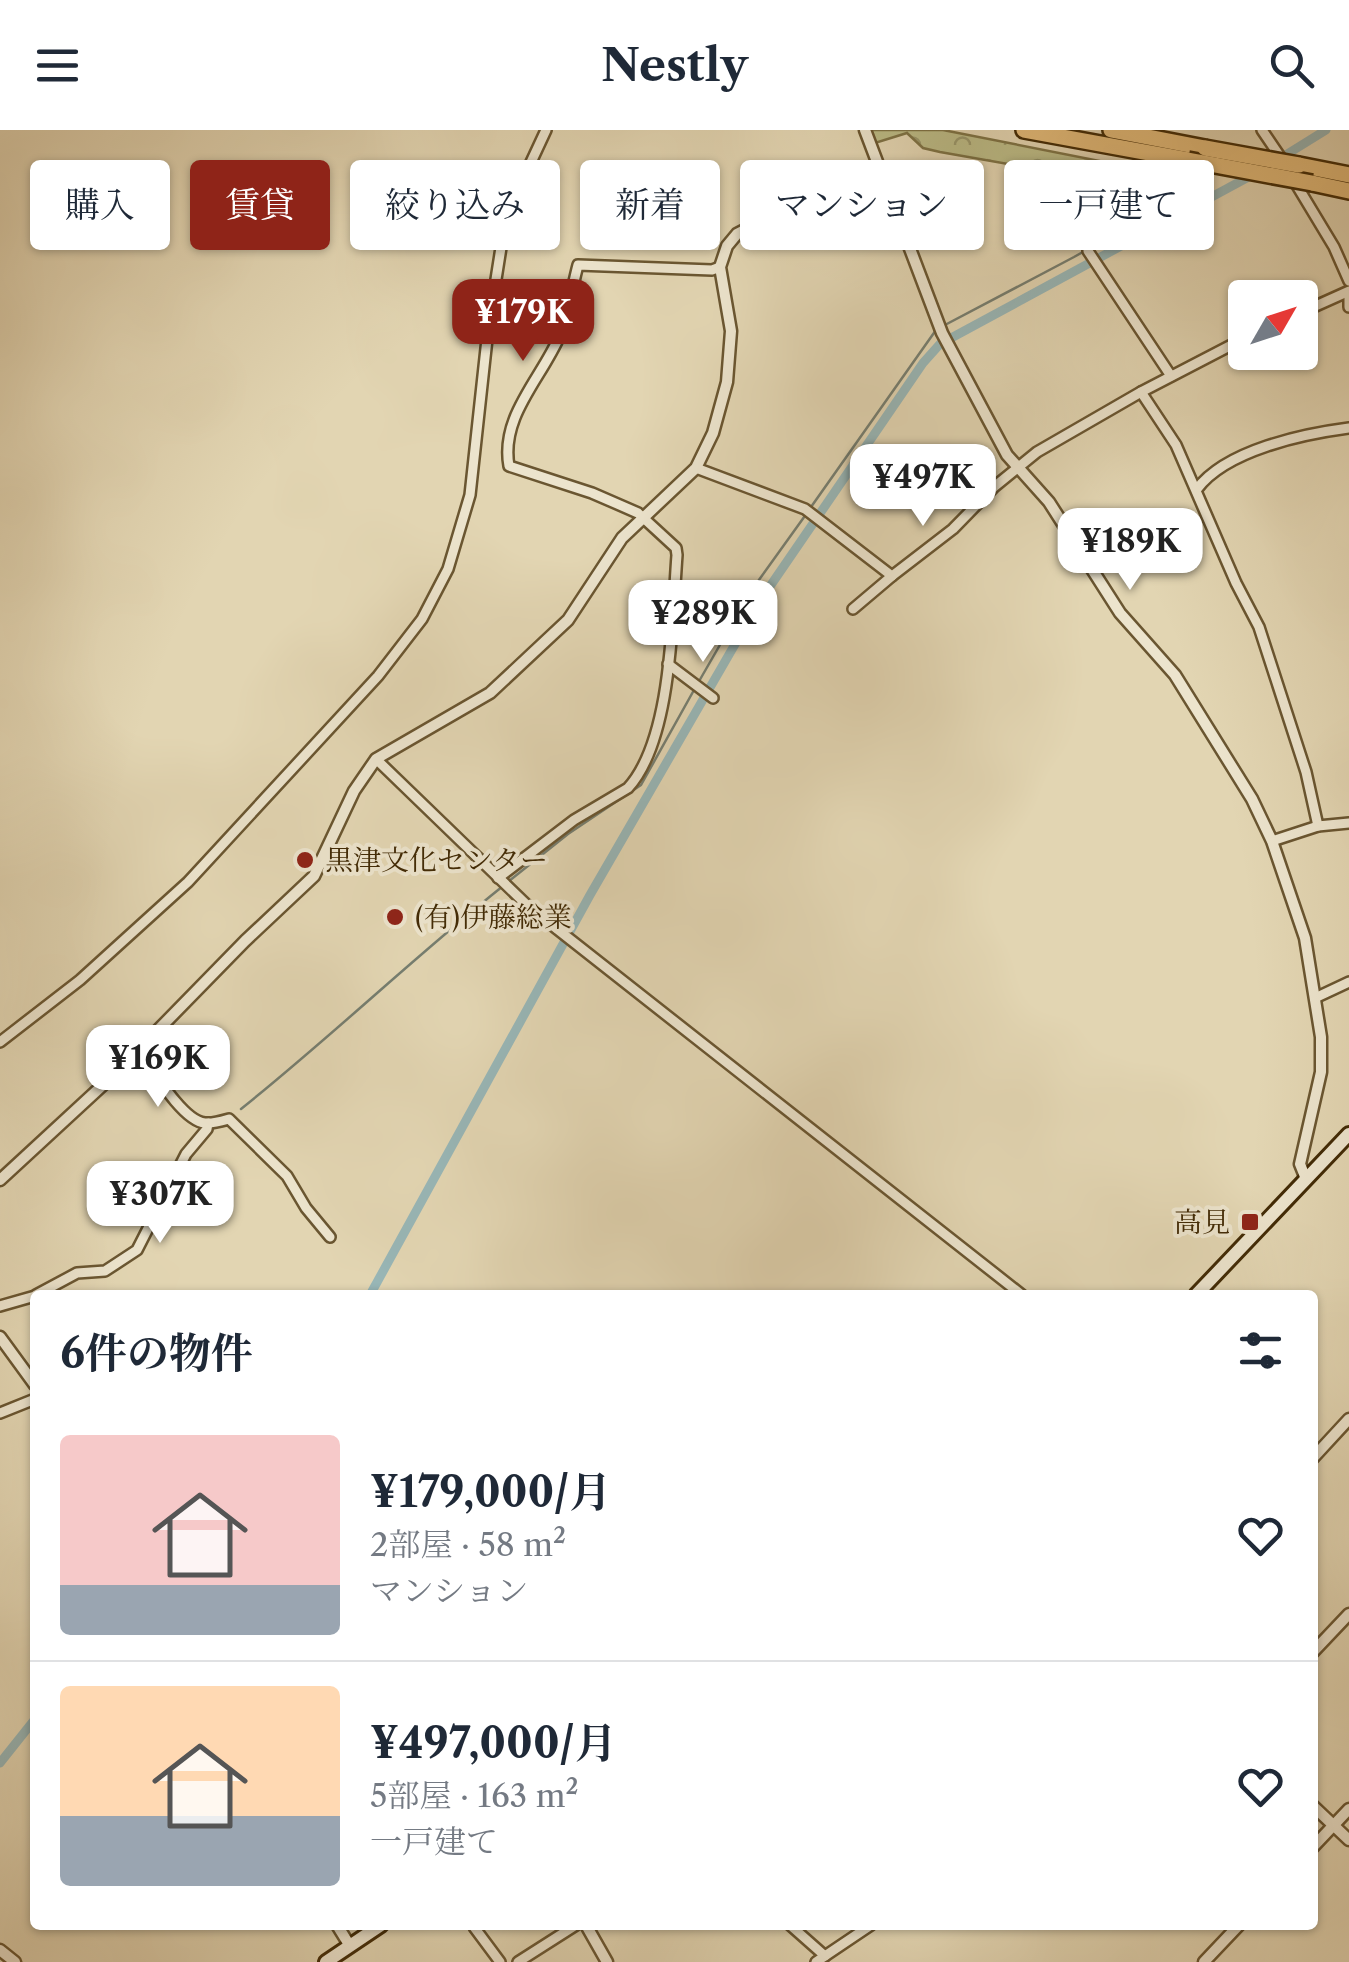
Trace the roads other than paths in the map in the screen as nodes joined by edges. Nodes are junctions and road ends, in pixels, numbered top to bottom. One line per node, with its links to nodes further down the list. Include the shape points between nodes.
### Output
1 (546, 130): 36 (street, via 506,216 470,494 448,568 422,619 378,676 188,882)
2 (865, 130): 6 (street)
3 (1024, 130): 8 (highway, bridge)
4 (1111, 130): 7 (highway, bridge)
5 (1262, 130): 13 (street)
6 (876, 160)
7 (1349, 175)
8 (1349, 191)
9 (740, 232): 12 (street, via 726,246)
10 (910, 250): 21 (street, via 947,344)
11 (1088, 251): 18 (street)
12 (720, 267): 22 (street, via 732,332 728,382); 24 (street, via 578,265 561,331 516,416 509,466)
13 (1349, 281)
14 (1349, 293): 15 (street); 16 (street)
15 (1318, 306)
16 (1349, 307)
17 (1228, 347): 18 (street)
18 (1171, 376): 19 (street)
19 (1140, 392): 21 (street); 23 (street)
20 (1349, 428): 23 (street, via 1268,446 1214,472)
21 (1018, 467): 25 (street); 32 (street, via 1049,502 1120,614 1175,676)
22 (696, 468): 24 (street); 25 (street, via 805,509)
23 (1198, 490): 31 (street, via 1260,627)
24 (644, 518): 27 (street, via 676,548); 29 (street, via 617,544 568,620 490,693)
25 (892, 576): 26 (street)
26 (853, 609)
27 (668, 664): 28 (street); 33 (street, via 652,748 635,780)
28 (712, 698)
29 (376, 759): 33 (street); 37 (street, via 314,876)
30 (1349, 822): 31 (street)
31 (1318, 826): 32 (street)
32 (1272, 841): 35 (street, via 1298,910)
33 (498, 878): 44 (street)
34 (1349, 982): 35 (street)
35 (1315, 998): 40 (street, via 1321,1072 1300,1164)
36 (0, 1042)
37 (139, 1050): 38 (street, via 178,1104); 41 (street)
38 (208, 1123): 42 (street, via 229,1119 287,1176); 43 (street, via 136,1250 105,1271 77,1273)
39 (1349, 1134): 40 (main road)
40 (1306, 1179): 45 (main road)
41 (0, 1180)
42 (330, 1237)
43 (45, 1290)
44 (1016, 1290)
45 (1201, 1290)
46 (30, 1297): 47 (street)
47 (0, 1306)
48 (0, 1337): 49 (street)
49 (30, 1378)
50 (30, 1401): 51 (street)
51 (0, 1413)
52 (1349, 1419): 53 (street)
53 (1318, 1453)
54 (1349, 1614): 55 (street)
55 (1318, 1646)
56 (1349, 1808): 58 (street)
57 (1318, 1811): 58 (street)
58 (1334, 1825): 59 (street); 60 (street)
59 (1349, 1840)
60 (1318, 1842)
61 (340, 1930): 69 (street)
62 (373, 1930): 69 (main road)
63 (476, 1930): 74 (street)
64 (568, 1930): 75 (street)
65 (589, 1930): 76 (street)
66 (794, 1930): 71 (street)
67 (864, 1930): 71 (street)
68 (1235, 1930): 77 (street)
69 (350, 1946): 73 (main road)
70 (0, 1950): 72 (street)
71 (820, 1959)
72 (15, 1962)
73 (326, 1962)
74 (500, 1962)
75 (518, 1962)
76 (608, 1962)
77 (1204, 1962)

